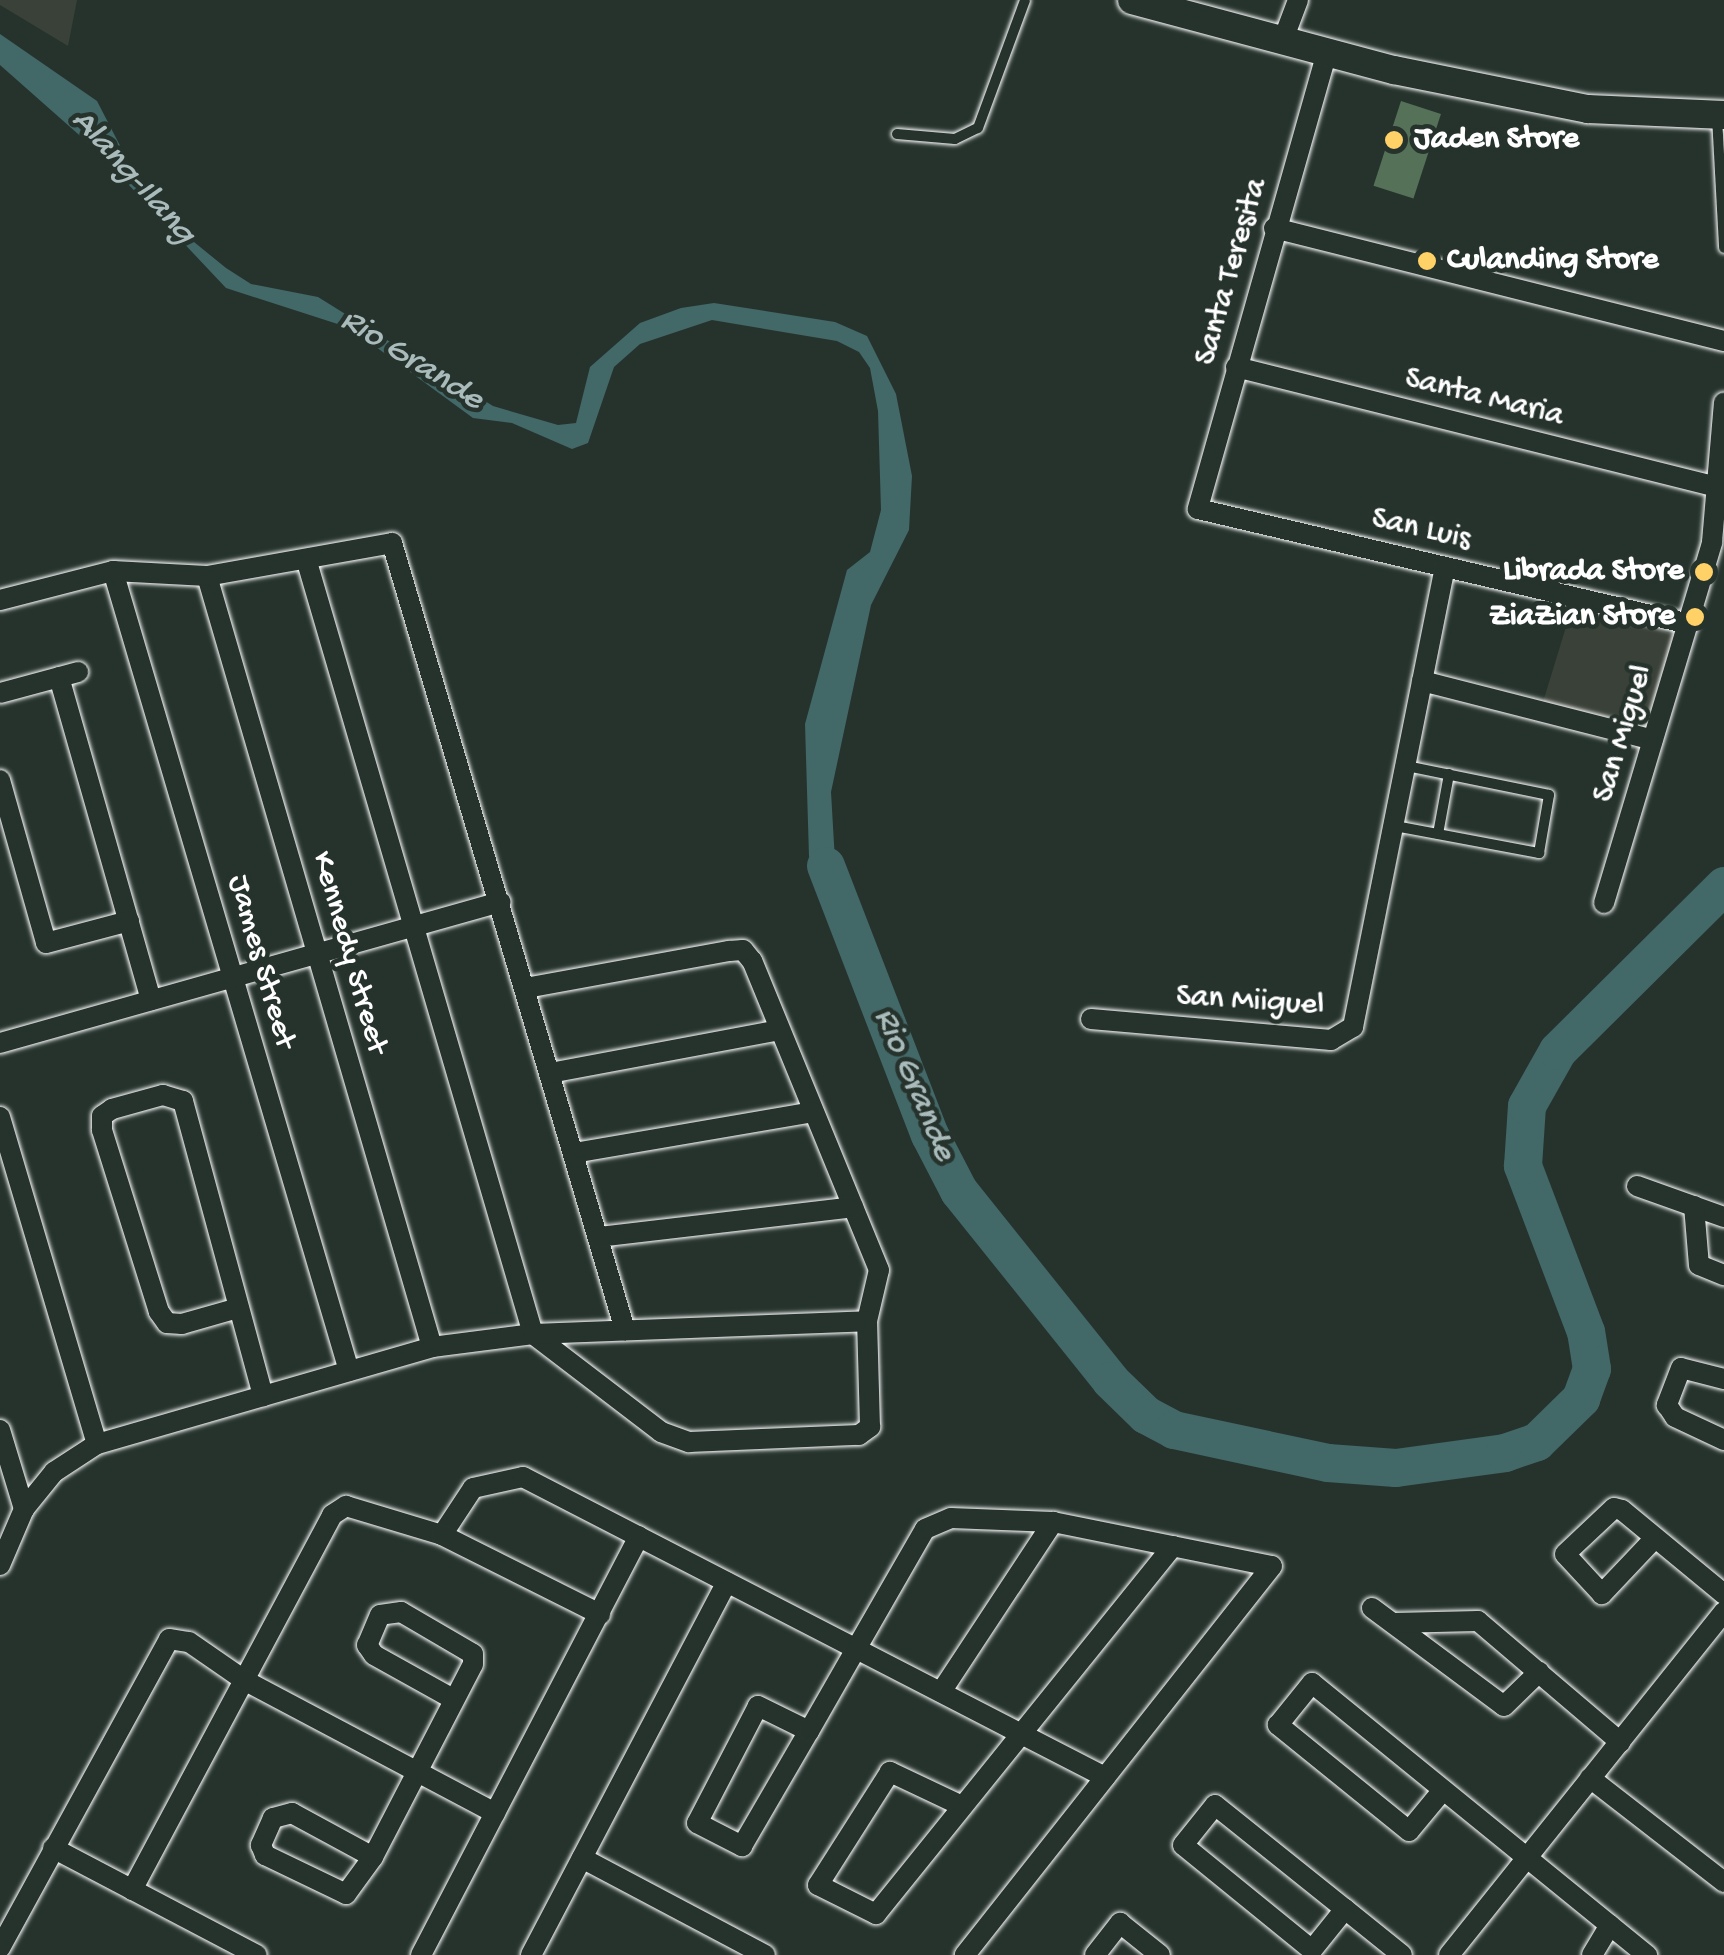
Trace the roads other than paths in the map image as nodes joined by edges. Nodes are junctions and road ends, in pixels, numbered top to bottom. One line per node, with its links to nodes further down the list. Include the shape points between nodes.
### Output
1 (1025, 0): 7 (lane, via 978,128 955,138)
2 (1132, 0): 4 (main road)
3 (1298, 0): 4 (street)
4 (1283, 40): 5 (main road)
5 (1327, 52): 6 (main road, via 1588,109); 8 (street, Santa Teresita)
6 (1721, 116): 9 (lane)
7 (897, 134)
8 (1274, 228): 10 (street); 11 (street, Santa Teresita)
9 (1724, 248)
10 (1724, 341)
11 (1236, 367): 13 (street, Santa Maria); 14 (street, Santa Teresita)
12 (1724, 403): 13 (street, San Miguel)
13 (1718, 487): 20 (street, San Miguel, via 1712,542)
14 (1198, 508): 16 (street, San Luis)
15 (307, 562): 18 (street); 29 (street, via 380,541 400,553); 32 (street)
16 (1445, 566): 20 (street, San Luis); 21 (street)
17 (113, 571): 18 (street); 19 (street); 34 (street, James Street)
18 (207, 576): 33 (street, Kennedy Street)
19 (0, 600)
20 (1689, 624): 23 (street, San Miguel)
21 (1422, 681): 23 (street); 24 (street)
22 (0, 693): 31 (street, via 68,674)
23 (1653, 740): 30 (street, San Miguel)
24 (1406, 766): 25 (lane); 27 (street)
25 (1449, 774): 28 (lane); 28 (lane, via 1549,795 1539,853)
26 (0, 780): 31 (street, via 46,943)
27 (1395, 826): 28 (lane); 37 (street, San Miiguel, via 1354,1027 1344,1037)
28 (1438, 834)
29 (500, 902): 32 (street); 35 (street)
30 (1604, 904)
31 (129, 921): 36 (street)
32 (414, 926): 33 (street); 53 (street)
33 (317, 954): 34 (street); 54 (street, Kennedy Street)
34 (233, 977): 36 (street); 55 (street, James Street)
35 (526, 988): 38 (street, via 742,950); 40 (street)
36 (152, 1000): 39 (street)
37 (1091, 1019)
38 (778, 1030): 40 (street); 41 (street)
39 (0, 1042)
40 (550, 1073): 43 (street)
41 (813, 1112): 43 (street); 46 (street)
42 (0, 1116): 60 (street)
43 (574, 1153): 48 (street)
44 (1637, 1186): 45 (street)
45 (1694, 1206): 47 (street); 49 (street, via 1699,1265)
46 (853, 1207): 48 (street); 51 (street, via 878,1270)
47 (1724, 1217)
48 (599, 1237): 52 (street)
49 (1724, 1275)
50 (238, 1308): 50 (street, via 183,1102 163,1095 112,1109 102,1116 102,1130 159,1312 167,1323 182,1324); 57 (street)
51 (868, 1321): 52 (street); 53 (street, via 873,1420 860,1435 688,1442 661,1432)
52 (626, 1330): 53 (street)
53 (533, 1334): 54 (street)
54 (432, 1347): 55 (street)
55 (349, 1371): 57 (street)
56 (1724, 1378): 59 (street, via 1682,1368 1668,1405 1674,1417)
57 (263, 1396): 60 (street)
58 (0, 1430): 61 (street)
59 (1724, 1440)
60 (97, 1444): 61 (street, via 54,1472)
61 (24, 1509): 67 (street)
62 (1053, 1522): 66 (street); 74 (street, via 952,1518 926,1529); 77 (street)
63 (442, 1536): 64 (street, via 473,1488 523,1477); 72 (street); 76 (street, via 362,1508 346,1506 332,1515)
64 (638, 1536): 68 (street); 72 (street)
65 (1654, 1539): 69 (street)
66 (1173, 1546): 80 (street); 83 (street, via 1272,1566)
67 (0, 1565)
68 (726, 1582): 74 (street); 90 (street)
69 (1724, 1594)
70 (1372, 1608): 73 (street)
71 (1724, 1612): 81 (street)
72 (600, 1614): 87 (street)
73 (1393, 1624): 75 (street, via 1478,1621); 75 (street, via 1504,1706)
74 (856, 1648): 77 (street); 79 (street)
75 (1538, 1672): 81 (street)
76 (244, 1680): 82 (street); 88 (street, via 189,1642 169,1640); 93 (street)
77 (940, 1692): 80 (street)
78 (453, 1699): 78 (street, via 374,1655 366,1645 380,1615 401,1612 473,1654); 82 (street)
79 (809, 1730): 79 (street, via 758,1706 697,1823 742,1846)
80 (1021, 1734): 83 (street); 86 (street)
81 (1620, 1742): 84 (street)
82 (416, 1775): 87 (street); 89 (street)
83 (1105, 1778): 101 (street)
84 (1590, 1778): 91 (street); 92 (street)
85 (1442, 1790): 85 (street, via 1312,1684 1278,1726 1409,1831); 91 (street)
86 (962, 1806): 86 (street, via 876,1914 818,1885 890,1772)
87 (495, 1813): 98 (street)
88 (52, 1848): 93 (street); 96 (street)
89 (374, 1857): 89 (street, via 292,1812 273,1818 261,1845 265,1855 346,1894)
90 (582, 1858): 99 (street); 100 (street)
91 (1527, 1858): 95 (street); 105 (street)
92 (1724, 1882)
93 (132, 1890): 97 (street)
94 (1346, 1909): 94 (street, via 1215,1804 1182,1845 1312,1950); 104 (street)
95 (1610, 1925): 106 (street); 107 (street)
96 (0, 1948)
97 (257, 1955)
98 (421, 1955)
99 (531, 1955)
100 (765, 1955)
101 (966, 1955)
102 (1095, 1955): 103 (street, via 1120,1923)
103 (1160, 1955)
104 (1402, 1955)
105 (1449, 1955)
106 (1592, 1955)
107 (1646, 1955)

